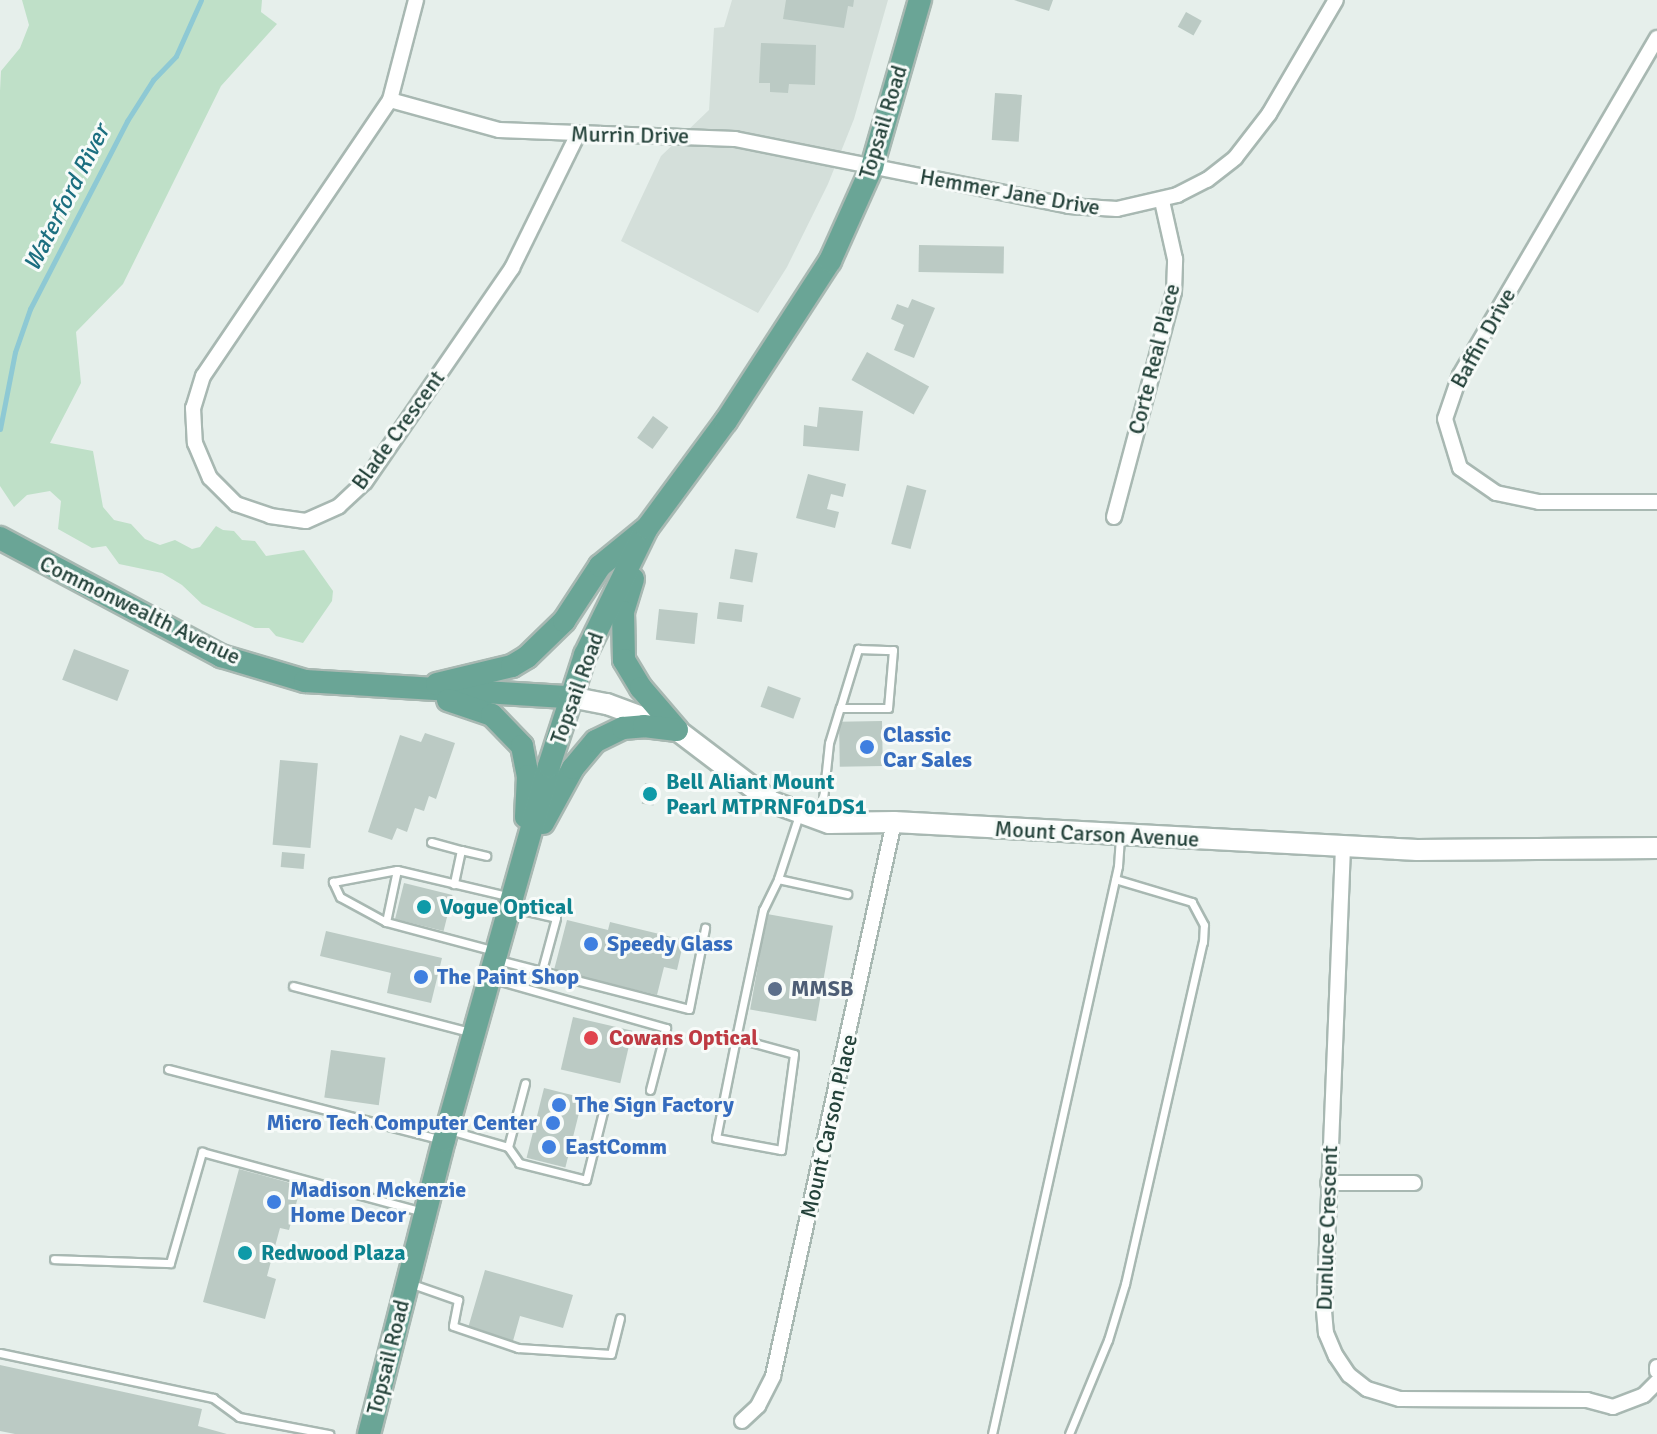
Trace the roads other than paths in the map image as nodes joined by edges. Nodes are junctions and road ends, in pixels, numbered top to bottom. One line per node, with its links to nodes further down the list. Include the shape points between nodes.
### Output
1 (416, 0): 5 (street, Blade Crescent)
2 (920, 0): 7 (main road, Topsail Road)
3 (1336, 0): 8 (street, Hemmer Jane Drive, via 1248,144 1207,180)
4 (1657, 38): 9 (street, Baffin Drive, via 1460,375 1445,419 1460,468 1496,493 1539,502)
5 (390, 100): 6 (street, Murrin Drive, via 499,130); 6 (street, Blade Crescent, via 203,376 198,391 193,425 201,462 222,492 254,512 306,521 339,506 365,482 512,268)
6 (578, 134): 7 (street, Murrin Drive, via 735,139)
7 (872, 167): 8 (street, Hemmer Jane Drive, via 1085,209); 11 (main road, Topsail Road, via 830,261 796,318)
8 (1162, 201): 10 (street, Corte Real Place, via 1175,259 1174,292)
9 (1657, 502)
10 (1114, 517)
11 (647, 528): 13 (main road, via 600,566 564,621 527,657 512,666); 14 (main road, Topsail Road, via 593,636); 16 (main road, via 623,612 624,660)
12 (1, 539): 13 (main road, Commonwealth Avenue, via 221,656 305,681)
13 (412, 690): 14 (main road, Commonwealth Avenue); 26 (main road, via 492,715 522,746 528,776)
14 (570, 697): 16 (main road, Mount Carson Avenue, via 607,704); 26 (main road, Topsail Road)
15 (840, 708): 15 (lane, via 858,649 893,650 888,708); 18 (lane, via 829,743)
16 (677, 730): 17 (main road, Mount Carson Avenue, via 748,787); 26 (main road, via 623,728 596,741 573,768)
17 (799, 815): 18 (main road, Mount Carson Avenue); 28 (lane)
18 (821, 820): 19 (main road, Mount Carson Avenue)
19 (894, 822): 20 (main road, Mount Carson Avenue); 54 (street, Mount Carson Place, via 773,1376 758,1406)
20 (1120, 836): 22 (main road, Mount Carson Avenue); 29 (lane)
21 (431, 842): 24 (lane)
22 (1343, 847): 23 (main road, Mount Carson Avenue); 46 (street, Dunluce Crescent)
23 (1657, 848)
24 (461, 850): 25 (lane); 30 (lane)
25 (486, 856)
26 (524, 856): 32 (main road, Topsail Road)
27 (397, 870): 30 (lane); 33 (lane); 33 (lane, via 333,882 340,897)
28 (778, 879): 31 (lane); 39 (lane, via 763,910)
29 (1115, 879): 58 (lane); 59 (lane, via 1192,902 1204,925 1203,942 1125,1284)
30 (454, 884): 32 (lane)
31 (847, 894)
32 (512, 902): 35 (main road, Topsail Road); 36 (lane, via 556,918)
33 (386, 922): 35 (lane)
34 (705, 928): 36 (lane, via 689,1009)
35 (494, 963): 36 (lane); 38 (main road, Topsail Road); 42 (lane, via 666,1028)
36 (542, 970)
37 (293, 986): 38 (lane)
38 (475, 1034): 44 (main road, Topsail Road)
39 (736, 1038): 39 (lane, via 716,1138 781,1150 794,1054)
40 (168, 1069): 44 (lane)
41 (525, 1083): 45 (lane)
42 (650, 1090)
43 (604, 1108): 45 (lane, via 586,1180 519,1163)
44 (446, 1135): 45 (lane); 48 (main road, Topsail Road)
45 (508, 1147)
46 (1328, 1183): 47 (street); 53 (street, Dunluce Crescent, via 1326,1333 1342,1366 1367,1389 1400,1399 1587,1400 1613,1407 1644,1395)
47 (1414, 1183)
48 (425, 1213): 49 (lane, via 202,1152 170,1263); 50 (main road, Topsail Road)
49 (54, 1259)
50 (406, 1282): 51 (lane, via 458,1300 453,1326 518,1348 611,1354); 57 (main road, Topsail Road)
51 (620, 1318)
52 (0, 1353): 55 (lane, via 213,1398 239,1417)
53 (1657, 1382)
54 (742, 1421)
55 (310, 1432): 56 (lane)
56 (329, 1434)
57 (369, 1434)
58 (992, 1434)
59 (1069, 1434)

